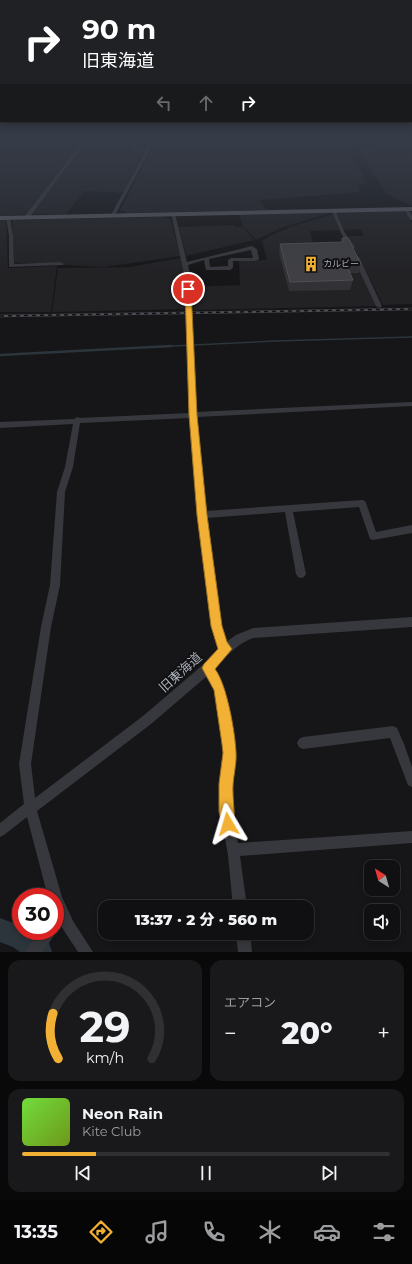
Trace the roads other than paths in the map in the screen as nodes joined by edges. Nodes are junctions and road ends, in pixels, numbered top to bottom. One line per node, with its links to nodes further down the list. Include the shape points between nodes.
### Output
1 (52, 184): 7 (street)
2 (129, 184): 6 (street)
3 (409, 209): 4 (main road); 10 (street)
4 (333, 210): 5 (main road); 14 (street)
5 (173, 214): 6 (main road); 13 (street)
6 (113, 215): 7 (main road)
7 (27, 217): 9 (main road)
8 (0, 218): 9 (main road)
9 (8, 218): 12 (street, via 11,266)
10 (412, 219)
11 (206, 258): 11 (street, via 252,248 256,259 231,260 230,268 208,269); 13 (street)
12 (62, 264)
13 (185, 264): 16 (street)
14 (379, 306)
15 (412, 404): 16 (street)
16 (193, 415): 17 (street); 20 (street)
17 (77, 420): 18 (street); 28 (street, via 69,467 61,492 55,585 25,764)
18 (0, 425)
19 (288, 508): 20 (street); 21 (street, via 362,502 373,536); 22 (street)
20 (202, 515): 24 (street, via 216,626 222,645)
21 (412, 529)
22 (301, 574)
23 (412, 622): 24 (street, 旧東海道, via 252,633 240,638)
24 (226, 649): 25 (street, 旧東海道)
25 (208, 668): 28 (street, 旧東海道, via 147,720); 31 (street, via 220,690 230,753 226,812)
26 (303, 743): 27 (street, via 393,732)
27 (412, 782)
28 (30, 808): 29 (street, 旧東海道); 32 (street)
29 (0, 831)
30 (412, 837): 31 (street)
31 (233, 850): 33 (street)
32 (52, 888)
33 (239, 900)
34 (64, 923): 38 (street)
35 (42, 940): 37 (street)
36 (244, 940): 39 (street)
37 (33, 952)
38 (86, 952)
39 (245, 952)

